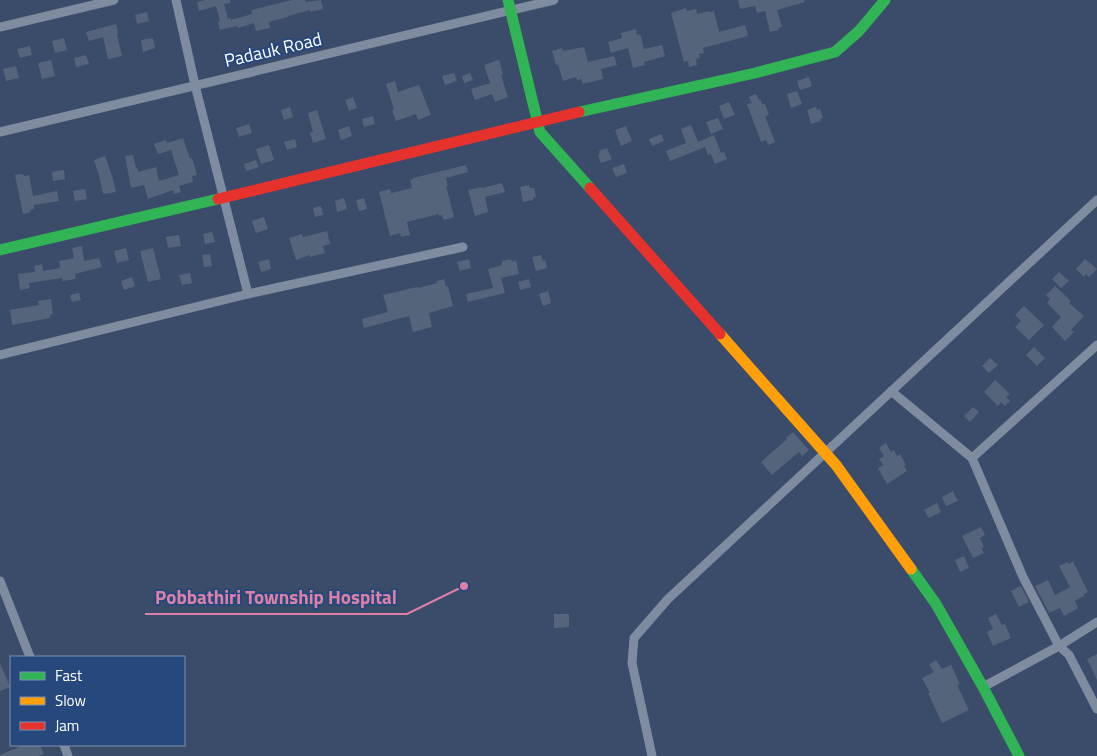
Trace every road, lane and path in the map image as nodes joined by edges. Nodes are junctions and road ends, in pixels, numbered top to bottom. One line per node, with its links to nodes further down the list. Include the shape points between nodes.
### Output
1 (114, 0): 5 (street)
2 (176, 0): 8 (street)
3 (554, 0): 6 (street, Padauk Road)
4 (885, 0): 9 (street, via 859,31 835,52)
5 (92, 2): 7 (street)
6 (510, 5): 8 (street, Padauk Road); 9 (street)
7 (0, 27)
8 (195, 85): 10 (street, Padauk Road); 11 (street)
9 (537, 122): 11 (street); 19 (street, via 540,132)
10 (0, 132)
11 (223, 198): 14 (street); 15 (street)
12 (1097, 200): 18 (street)
13 (463, 247): 15 (street)
14 (0, 250)
15 (248, 294): 17 (street)
16 (1097, 345): 20 (street)
17 (0, 355)
18 (891, 391): 19 (street); 20 (street)
19 (826, 452): 25 (street, via 936,604); 27 (street, via 668,599 634,638 632,663)
20 (972, 458): 23 (street, via 1023,577)
21 (0, 581): 24 (street)
22 (1097, 622): 23 (street)
23 (1059, 646): 25 (street); 26 (street, via 1070,655)
24 (30, 656)
25 (983, 687): 28 (street)
26 (1097, 709)
27 (652, 756)
28 (1019, 756)

